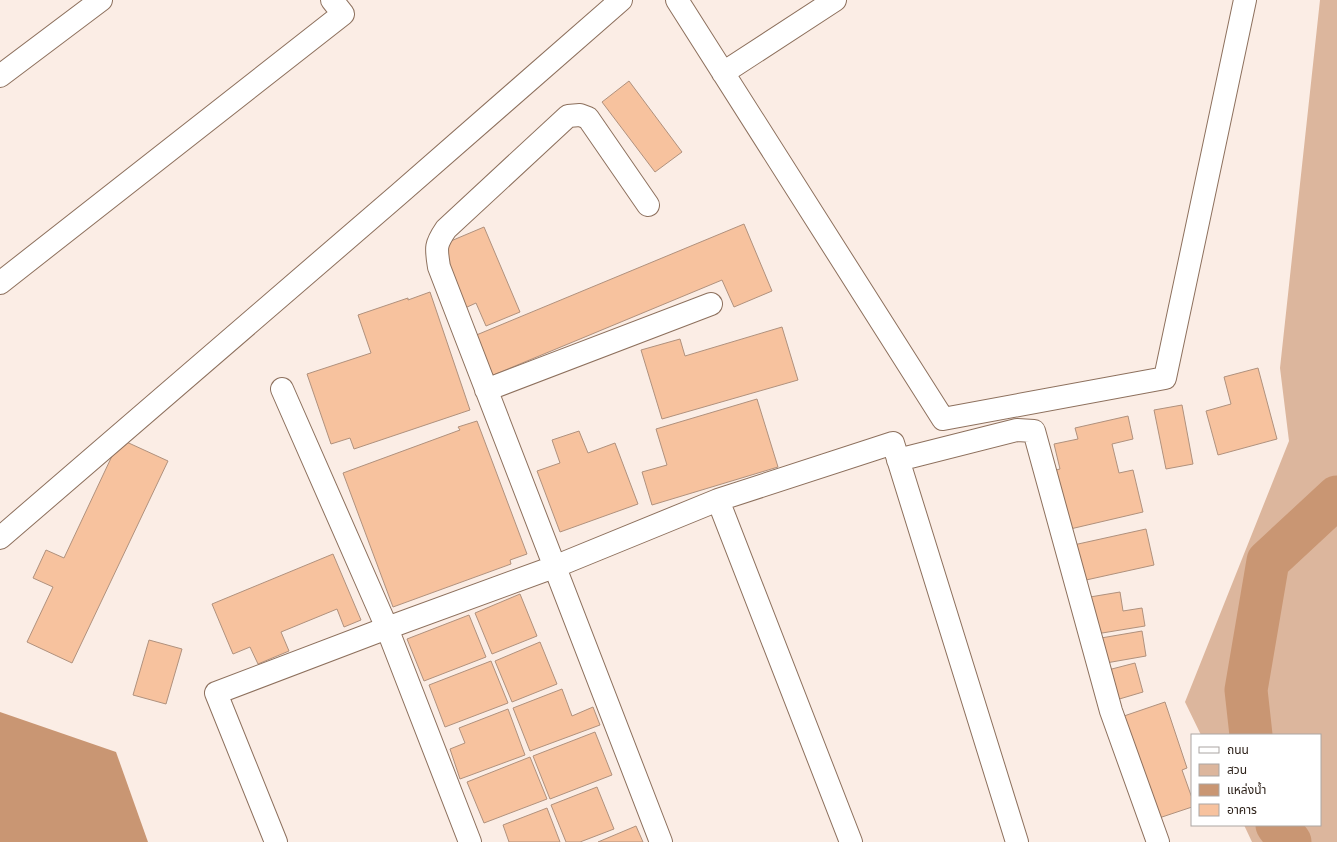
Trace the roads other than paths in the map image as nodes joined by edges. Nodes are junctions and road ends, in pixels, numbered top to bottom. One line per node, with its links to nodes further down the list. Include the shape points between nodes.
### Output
1 (101, 0): 8 (street)
2 (332, 0): 10 (street, via 343,14)
3 (621, 0): 16 (street)
4 (677, 0): 7 (street)
5 (835, 0): 7 (street)
6 (1245, 0): 7 (street, via 1164,378 943,419)
7 (724, 73)
8 (0, 76)
9 (648, 205): 13 (street, via 588,118 573,115 568,116 446,229 438,241 436,251 439,267)
10 (0, 283)
11 (712, 304): 13 (street)
12 (282, 389): 18 (street)
13 (486, 390): 17 (street)
14 (898, 460): 15 (street, via 893,443); 23 (street); 24 (street, via 1017,430 1034,430 1111,711)
15 (718, 500): 17 (street); 22 (street)
16 (0, 538)
17 (554, 567): 18 (street); 21 (street)
18 (387, 628): 19 (street, via 216,693); 20 (street)
19 (276, 842)
20 (470, 842)
21 (661, 842)
22 (851, 842)
23 (1017, 842)
24 (1158, 842)

